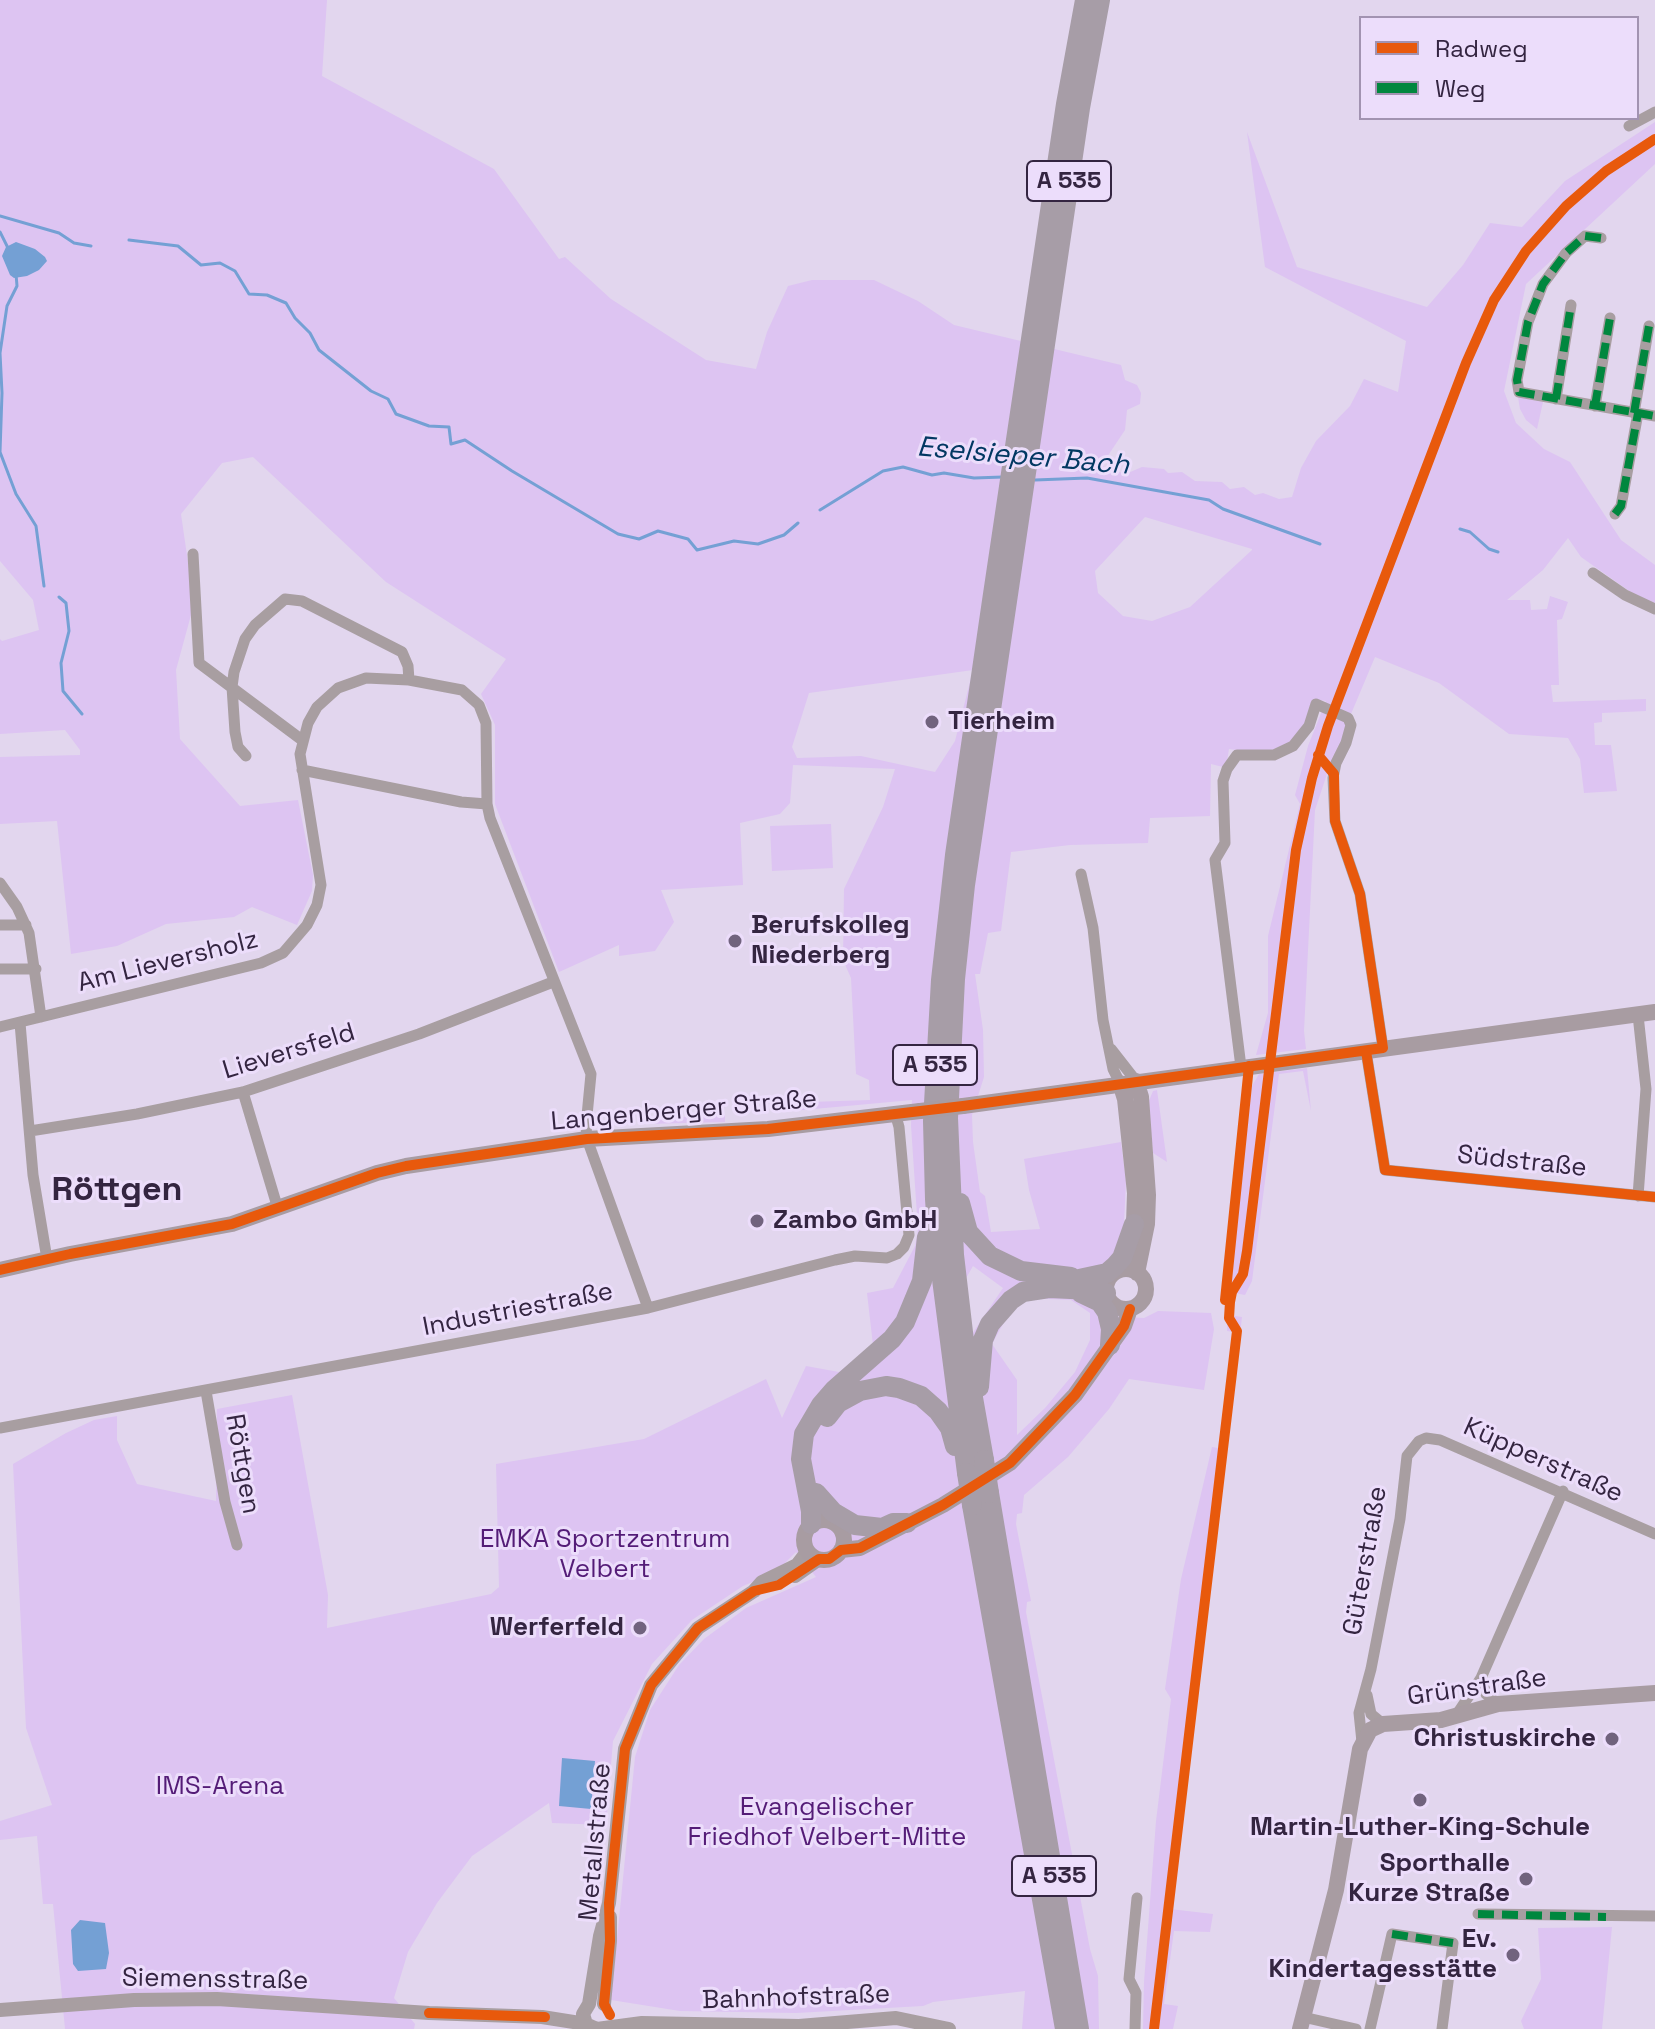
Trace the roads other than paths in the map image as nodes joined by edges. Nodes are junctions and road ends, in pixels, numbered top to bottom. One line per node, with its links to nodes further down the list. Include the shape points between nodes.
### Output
1 (1085, 0): 9 (highway, A 535)
2 (1100, 0): 9 (highway, A 535)
3 (1655, 112): 4 (street)
4 (1629, 126)
5 (1601, 238): 10 (street, via 1585,236 1566,253 1543,284 1528,322 1519,392)
6 (1571, 305): 10 (street)
7 (1610, 318): 11 (street)
8 (1649, 326): 12 (street)
9 (1035, 361): 17 (highway, A 535)
10 (1556, 399): 11 (street)
11 (1595, 406): 12 (street)
12 (1636, 413): 13 (street); 14 (street, via 1621,506)
13 (1655, 416)
14 (1615, 514)
15 (193, 554): 20 (street, via 199,663)
16 (1593, 573): 18 (street)
17 (999, 602): 43 (highway, A 535, via 955,979); 46 (highway, A 535, via 945,933 935,1052)
18 (1655, 609)
19 (409, 680): 20 (street, via 402,652 289,598 266,613 245,639); 21 (street, via 377,677 347,684 317,707); 24 (street, via 462,690 475,700 486,723)
20 (232, 687): 21 (street); 22 (street, via 238,747)
21 (302, 740): 23 (street, Am Lieversholz)
22 (246, 756)
23 (302, 770): 24 (street); 33 (street, Am Lieversholz, via 321,885 307,925 283,953 261,963)
24 (487, 804): 31 (street)
25 (1081, 874): 38 (street, via 1113,1069)
26 (1, 885): 28 (street)
27 (0, 925): 28 (street)
28 (26, 925): 30 (street)
29 (0, 969): 30 (street)
30 (36, 969): 33 (street)
31 (553, 982): 39 (street, Lieversfeld, via 419,1034); 42 (street, via 591,1074)
32 (1647, 1014): 36 (main road, Langenberger Straße); 44 (street)
33 (41, 1017): 34 (street, Am Lieversholz)
34 (20, 1023): 35 (street, Am Lieversholz); 41 (street)
35 (0, 1027)
36 (1374, 1049): 37 (main road, Langenberger Straße); 37 (street, via 1364,913 1340,839 1332,789 1351,725 1348,718 1316,704 1309,726 1293,746 1274,755 1237,755 1223,781 1225,843 1215,860); 44 (street, Südstraße, via 1385,1170)
37 (1249, 1066): 38 (main road, Langenberger Straße)
38 (1128, 1082): 40 (main road, Langenberger Straße, bridge); 48 (main road); 51 (main road, via 1141,1097 1148,1195 1147,1224)
39 (243, 1092): 41 (street, Lieversfeld); 47 (street)
40 (895, 1113): 42 (main road, Langenberger Straße, via 768,1129); 54 (street, Industriestraße, via 910,1221 909,1235 897,1254 835,1260)
41 (30, 1131): 49 (street)
42 (587, 1139): 47 (main road, Langenberger Straße, via 406,1166); 54 (street)
43 (949, 1178): 52 (highway, via 959,1193 968,1232 990,1256); 58 (highway, A 535, via 959,1312)
44 (1638, 1196): 45 (street, Südstraße)
45 (1655, 1197)
46 (935, 1199): 60 (highway, A 535); 64 (highway, via 927,1217 922,1281 905,1322 827,1397 804,1434 801,1459)
47 (278, 1209): 49 (main road, Langenberger Straße, via 208,1230)
48 (1134, 1224): 51 (main road); 52 (highway, via 1115,1266)
49 (47, 1259): 50 (main road, Langenberger Straße)
50 (0, 1270)
51 (1132, 1271): 53 (main road, via 1115,1273); 53 (main road, via 1145,1285 1137,1306)
52 (1070, 1284): 53 (highway); 55 (highway, via 1107,1312); 58 (highway, via 1023,1292 990,1324 981,1355)
53 (1114, 1298): 55 (main road, via 1116,1322)
54 (648, 1308): 56 (street, Industriestraße)
55 (1110, 1345): 65 (main road, via 1075,1395 1010,1463)
56 (206, 1391): 57 (street, Industriestraße); 68 (street, Röttgen)
57 (0, 1428)
58 (980, 1431): 63 (highway, A 535, bridge)
59 (1413, 1445): 61 (street, Küpperstraße, via 1433,1438); 71 (street, Güterstraße, via 1406,1460 1400,1519)
60 (967, 1473): 62 (highway, via 950,1428 930,1402 899,1388 872,1387 838,1403 823,1422 812,1457); 63 (highway, A 535, bridge)
61 (1563, 1491): 66 (street, Küpperstraße); 70 (street)
62 (816, 1493): 64 (highway); 65 (highway, via 855,1525 882,1528)
63 (980, 1499): 85 (highway, A 535); 86 (highway, A 535)
64 (818, 1522): 67 (main road, via 834,1523); 69 (main road, via 804,1539)
65 (907, 1523): 67 (main road, via 872,1541)
66 (1655, 1534)
67 (842, 1544): 69 (main road, via 829,1559)
68 (237, 1545)
69 (813, 1556): 82 (street, Metallstraße, via 762,1582 698,1628 651,1685 625,1749 610,1941)
70 (1481, 1678): 73 (street, via 1486,1694); 74 (street)
71 (1367, 1686): 75 (street, via 1370,1712); 76 (street, Güterstraße, via 1359,1713)
72 (1655, 1693): 73 (main road, Grünstraße)
73 (1498, 1704): 74 (main road, Grünstraße)
74 (1454, 1717): 75 (main road, Grünstraße)
75 (1383, 1724): 76 (main road, Grünstraße)
76 (1362, 1742): 83 (main road, Güterstraße, via 1336,1890)
77 (1137, 1898): 87 (street, via 1129,1979 1136,1993)
78 (1478, 1914): 79 (street)
79 (1655, 1916)
80 (0, 2010): 81 (street, Siemensstraße, via 217,1999)
81 (429, 2013): 82 (street, Bahnhofstraße)
82 (596, 2018): 84 (street, Bahnhofstraße, via 768,2027 896,2018)
83 (1301, 2023): 88 (street)
84 (949, 2029)
85 (1065, 2029)
86 (1079, 2029)
87 (1135, 2029)
88 (1356, 2029)
89 (1370, 2029): 90 (street, via 1392,1934 1453,1943)
90 (1442, 2029)

